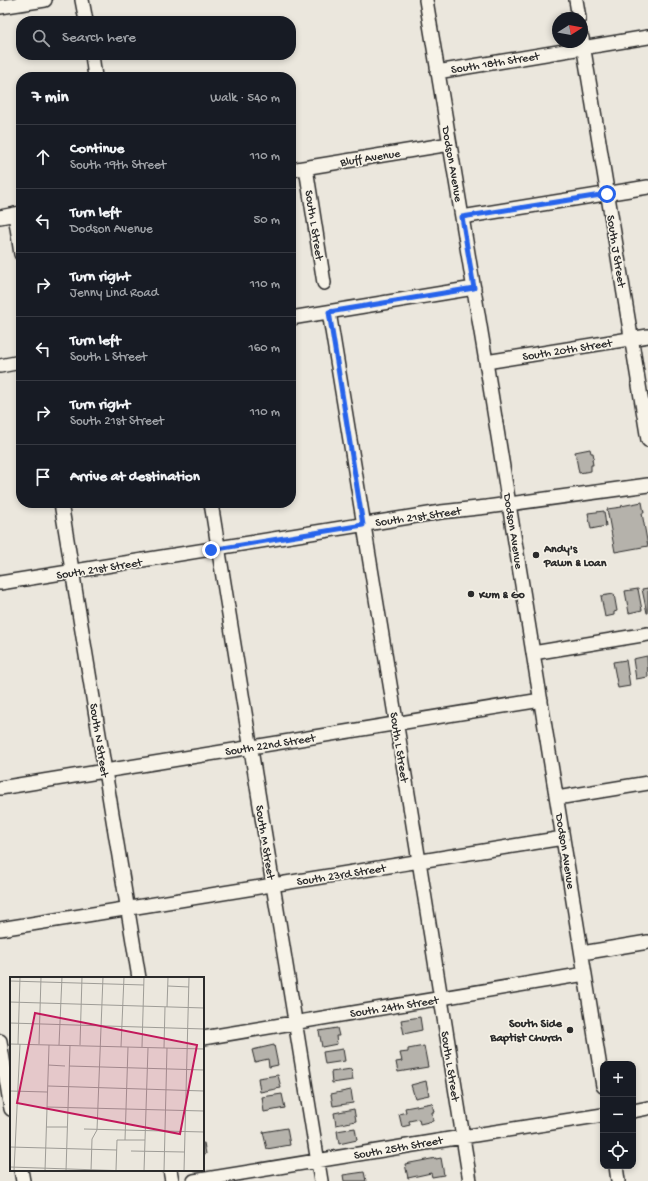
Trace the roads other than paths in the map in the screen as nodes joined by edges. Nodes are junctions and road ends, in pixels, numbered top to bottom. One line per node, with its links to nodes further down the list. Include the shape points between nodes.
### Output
1 (45, 0): 5 (street)
2 (82, 0): 7 (street)
3 (426, 0): 14 (street, Dodson Avenue)
4 (576, 0): 6 (street)
5 (0, 7)
6 (578, 12)
7 (85, 16)
8 (648, 37): 9 (street, South 18th Street)
9 (588, 43)
10 (558, 48): 14 (street, South 18th Street)
11 (584, 48): 19 (street, South J Street)
12 (93, 60): 13 (street)
13 (95, 72)
14 (438, 72): 15 (street, Dodson Avenue)
15 (450, 144): 16 (street, Bluff Avenue); 22 (street, Dodson Avenue)
16 (306, 168): 17 (street, Bluff Avenue); 23 (street, South L Street)
17 (296, 169)
18 (648, 187): 19 (street)
19 (607, 194): 22 (street); 28 (street, South J Street)
20 (16, 214): 21 (street)
21 (0, 217)
22 (462, 217): 24 (street, Dodson Avenue)
23 (324, 283)
24 (474, 288): 25 (street); 29 (street, Dodson Avenue)
25 (329, 312): 26 (street); 37 (street, South L Street)
26 (296, 317)
27 (648, 336): 28 (street, South 20th Street)
28 (631, 338): 29 (street, South 20th Street); 32 (street, South J Street)
29 (486, 362): 34 (street, Dodson Avenue)
30 (16, 363): 31 (street)
31 (0, 366)
32 (648, 440)
33 (648, 485): 34 (street, South 21st Street)
34 (509, 504): 37 (street, South 21st Street); 42 (street, Dodson Avenue)
35 (62, 508): 39 (street, South N Street)
36 (212, 508): 38 (street, South M Street)
37 (363, 525): 38 (street, South 21st Street); 44 (street, South L Street)
38 (218, 549): 39 (street, South 21st Street); 45 (street, South M Street)
39 (72, 572): 40 (street, South 21st Street); 46 (street, South N Street)
40 (0, 583)
41 (648, 634): 42 (street)
42 (533, 653): 43 (street, Dodson Avenue)
43 (541, 700): 44 (street, South 22nd Street); 49 (street, Dodson Avenue)
44 (396, 723): 45 (street, South 22nd Street); 51 (street, South L Street)
45 (250, 747): 46 (street, South 22nd Street); 52 (street, South M Street)
46 (105, 770): 48 (street, South 22nd Street); 53 (street, South N Street)
47 (648, 783): 49 (street)
48 (0, 788)
49 (557, 798): 50 (street, Dodson Avenue)
50 (564, 838): 51 (street, South 23rd Street); 56 (street, Dodson Avenue)
51 (419, 861): 52 (street, South 23rd Street); 59 (street, South L Street)
52 (273, 885): 53 (street, South 23rd Street); 60 (street, South M Street)
53 (127, 908): 54 (street, South 23rd Street); 58 (street, South N Street)
54 (0, 929)
55 (648, 942): 56 (street)
56 (582, 953): 57 (street, Dodson Avenue)
57 (585, 974): 59 (street, South 24th Street); 63 (street, Dodson Avenue)
58 (139, 977)
59 (440, 998): 60 (street, South 24th Street); 69 (street, South L Street)
60 (296, 1022): 61 (street, South 24th Street); 70 (street, South M Street)
61 (204, 1038)
62 (0, 1041): 64 (street)
63 (600, 1067)
64 (5, 1071): 65 (street)
65 (10, 1103)
66 (648, 1108): 67 (street)
67 (636, 1110)
68 (600, 1116): 69 (street, South 25th Street)
69 (462, 1137): 70 (street, South 25th Street); 78 (street, South L Street)
70 (318, 1161): 76 (street, South 25th Street); 77 (street, South M Street)
71 (616, 1169): 79 (street)
72 (21, 1171): 74 (street)
73 (170, 1171): 75 (street)
74 (23, 1181)
75 (172, 1181)
76 (194, 1181)
77 (321, 1181)
78 (470, 1181)
79 (618, 1181)

